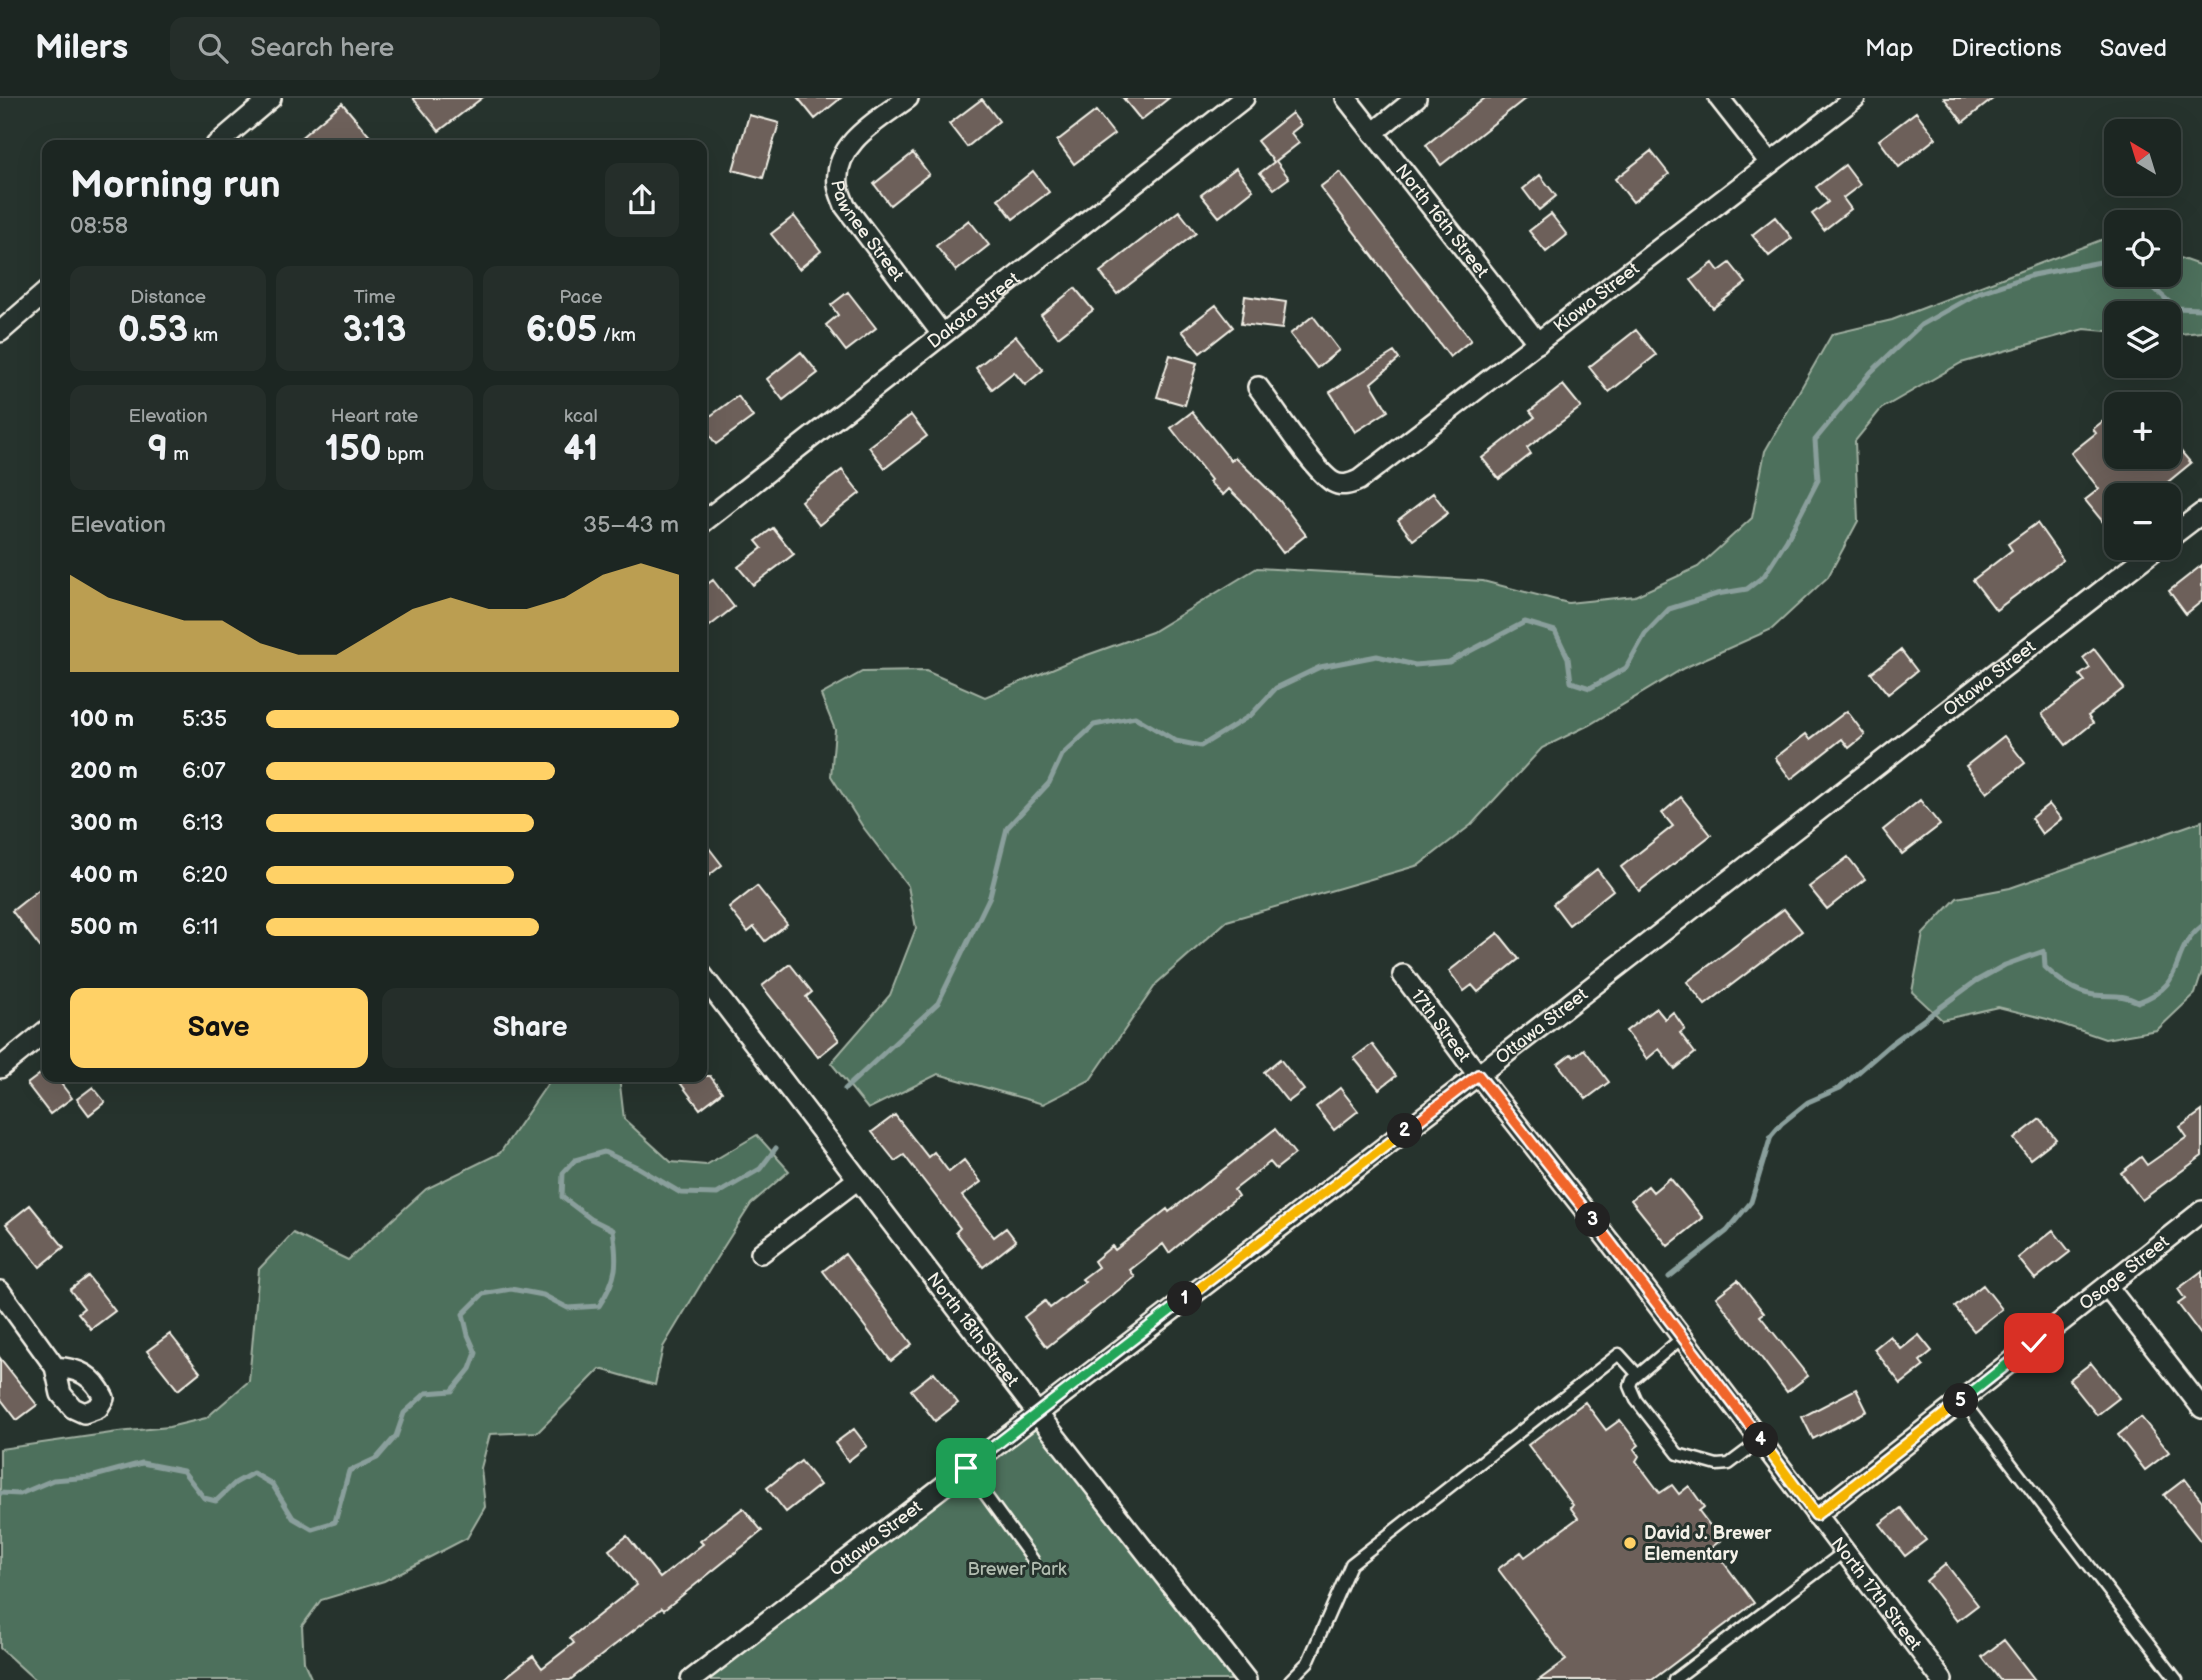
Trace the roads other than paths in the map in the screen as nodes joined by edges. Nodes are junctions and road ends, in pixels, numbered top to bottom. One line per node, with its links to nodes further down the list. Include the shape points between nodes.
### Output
1 (271, 98): 9 (street)
2 (908, 98): 13 (street, Pawnee Street, via 850,143 840,163 838,185 845,206)
3 (1244, 98): 13 (street, Dakota Street)
4 (1346, 98): 8 (street, North 16th Street)
5 (1416, 98): 8 (street)
6 (1719, 98): 10 (street)
7 (1855, 98): 10 (street, Kiowa Street)
8 (1373, 132): 14 (street, North 16th Street)
9 (222, 140)
10 (1770, 163): 14 (street, Kiowa Street)
11 (42, 295): 12 (street)
12 (0, 332)
13 (942, 334): 17 (street, Dakota Street)
14 (1538, 343): 15 (street, Kiowa Street, via 1359,481 1346,485 1320,470)
15 (1258, 387)
16 (2202, 513): 18 (street)
17 (707, 519)
18 (2181, 529)
19 (2142, 560): 24 (street, Ottawa Street)
20 (1403, 975): 24 (street, 17th Street)
21 (707, 982): 25 (street, North 18th Street)
22 (42, 1034): 23 (street)
23 (0, 1068)
24 (1478, 1075): 30 (street, North 17th Street); 35 (street, Ottawa Street)
25 (858, 1179): 27 (street); 35 (street, North 18th Street)
26 (2202, 1211): 28 (street, Osage Street)
27 (761, 1253)
28 (2107, 1286): 33 (street, Osage Street); 34 (street)
29 (0, 1292): 31 (street)
30 (1683, 1337): 32 (lane); 36 (street, North 17th Street)
31 (55, 1367)
32 (1638, 1375): 36 (lane, via 1630,1386 1636,1400 1678,1454 1729,1464); 43 (lane, via 1619,1354 1351,1563 1308,1662)
33 (1962, 1400): 38 (street, Osage Street); 46 (lane)
34 (2202, 1408)
35 (1037, 1413): 37 (street, Ottawa Street); 42 (street, North 18th Street)
36 (1761, 1440): 38 (street, North 17th Street)
37 (966, 1468): 40 (lane); 41 (street, Ottawa Street)
38 (1816, 1515): 39 (street, North 17th Street)
39 (1845, 1551): 44 (lane); 45 (street, North 17th Street)
40 (1033, 1560)
41 (691, 1680)
42 (1247, 1680)
43 (1290, 1680)
44 (1674, 1680)
45 (1942, 1680)
46 (2177, 1680)

